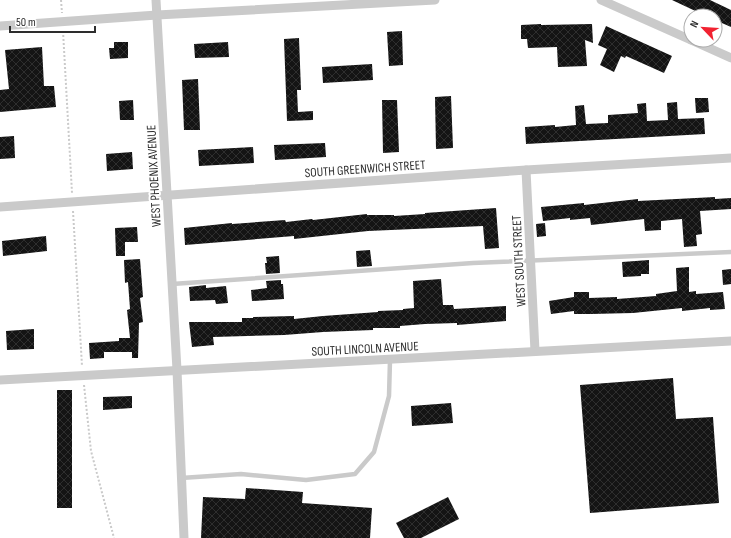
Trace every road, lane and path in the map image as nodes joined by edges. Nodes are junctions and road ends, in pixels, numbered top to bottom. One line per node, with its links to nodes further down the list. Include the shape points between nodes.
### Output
1 (61, 0): 6 (path)
2 (156, 0): 5 (street, WEST PHOENIX AVENUE)
3 (435, 0): 5 (street)
4 (601, 0): 8 (street)
5 (157, 15): 6 (street); 13 (street, WEST PHOENIX AVENUE)
6 (62, 22): 7 (street); 14 (path)
7 (0, 26)
8 (683, 36)
9 (709, 48): 10 (street)
10 (731, 58)
11 (731, 158): 12 (street, SOUTH GREENWICH STREET)
12 (526, 170): 13 (street, SOUTH GREENWICH STREET); 17 (street, WEST SOUTH STREET)
13 (167, 195): 14 (street, SOUTH GREENWICH STREET); 18 (street, WEST PHOENIX AVENUE)
14 (73, 202): 15 (street, SOUTH GREENWICH STREET); 23 (path)
15 (0, 207)
16 (731, 252): 17 (lane)
17 (530, 261): 18 (lane); 20 (street, WEST SOUTH STREET)
18 (172, 284): 22 (street, WEST PHOENIX AVENUE)
19 (731, 341): 20 (street, SOUTH LINCOLN AVENUE)
20 (535, 351): 21 (street, SOUTH LINCOLN AVENUE)
21 (390, 360): 22 (street, SOUTH LINCOLN AVENUE); 25 (lane, via 389,396 374,452 355,474 306,480 241,474)
22 (177, 370): 23 (street, SOUTH LINCOLN AVENUE); 25 (street, WEST PHOENIX AVENUE)
23 (83, 375): 24 (street, SOUTH LINCOLN AVENUE); 26 (path, via 91,451)
24 (0, 380)
25 (181, 478): 27 (street, WEST PHOENIX AVENUE)
26 (114, 538)
27 (184, 538)

